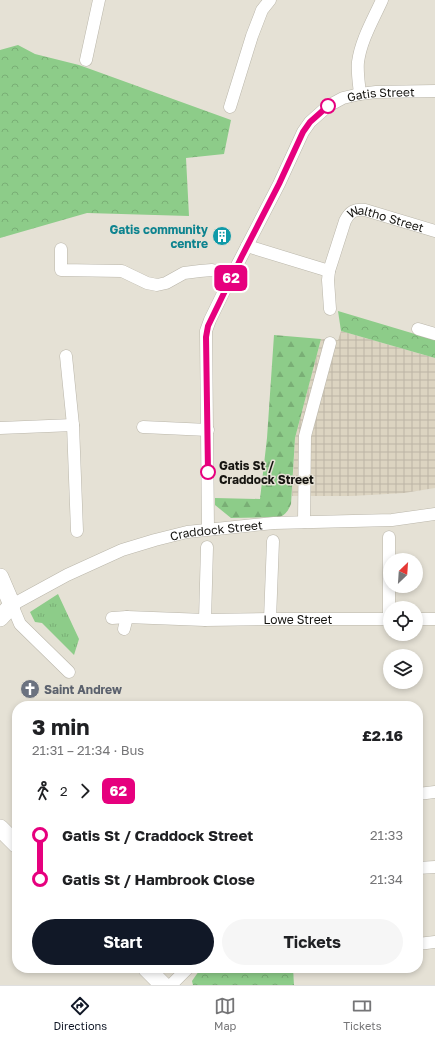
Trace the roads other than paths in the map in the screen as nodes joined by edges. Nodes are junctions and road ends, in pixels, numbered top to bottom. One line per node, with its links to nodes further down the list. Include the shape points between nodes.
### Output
1 (99, 0): 4 (street)
2 (270, 0): 7 (street, via 262,10 252,36)
3 (382, 0): 6 (street, via 360,52)
4 (86, 60)
5 (435, 91): 6 (street, Gatis Street)
6 (360, 94): 9 (street, Gatis Street, via 343,98 328,106 310,122)
7 (230, 107)
8 (435, 231): 11 (street, Waltho Street, via 365,210 352,211 344,220)
9 (247, 246): 11 (street); 12 (street, Gatis Street)
10 (61, 249): 12 (street, via 61,270 122,271 157,285 184,273 196,271 212,270)
11 (329, 271): 13 (street, Waltho Street)
12 (231, 277): 21 (street, Gatis Street, via 206,331)
13 (330, 309)
14 (418, 329): 15 (street)
15 (434, 331)
16 (330, 343): 23 (street, via 305,436)
17 (66, 356): 18 (street)
18 (73, 425): 20 (street); 25 (street)
19 (143, 427): 21 (street)
20 (0, 428)
21 (208, 430): 24 (street, Gatis Street)
22 (435, 514): 23 (street, Craddock Street, via 392,520)
23 (304, 522): 24 (street, Craddock Street)
24 (208, 529): 31 (street, Craddock Street, via 154,540 122,550 67,575)
25 (77, 531)
26 (389, 537): 30 (street)
27 (273, 541): 36 (street)
28 (208, 547): 39 (street)
29 (0, 577): 31 (street)
30 (390, 601)
31 (12, 605): 33 (street); 41 (street, via 20,624)
32 (127, 617): 34 (street, Lowe Street); 39 (street, Lowe Street); 40 (street)
33 (0, 618)
34 (112, 618)
35 (383, 618): 36 (street, Lowe Street)
36 (270, 619): 39 (street, Lowe Street)
37 (423, 619): 38 (street)
38 (435, 619)
39 (205, 620)
40 (124, 629)
41 (69, 672)
42 (435, 792): 43 (street)
43 (423, 793)
44 (0, 828): 45 (street)
45 (12, 839)
46 (435, 867): 47 (street)
47 (423, 868)
48 (435, 942): 49 (street)
49 (423, 943)
50 (151, 973): 52 (street)
51 (183, 973): 53 (street)
52 (164, 985)
53 (171, 985)

